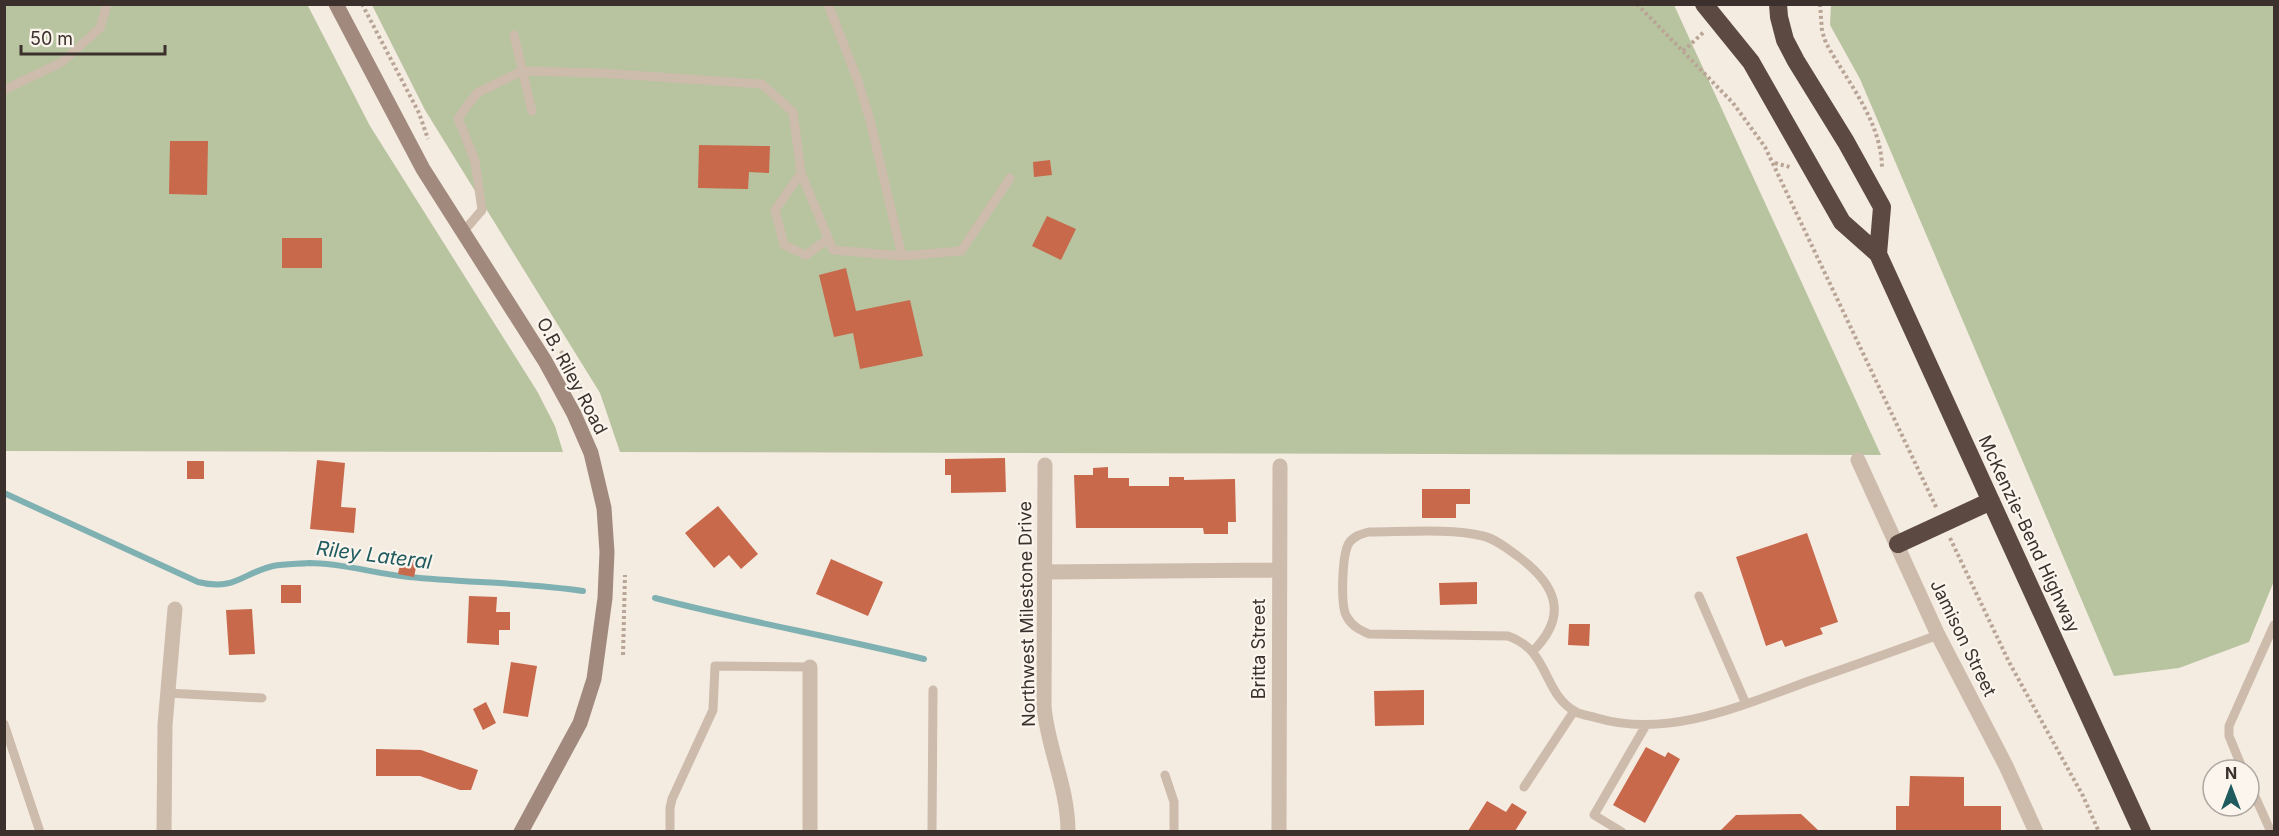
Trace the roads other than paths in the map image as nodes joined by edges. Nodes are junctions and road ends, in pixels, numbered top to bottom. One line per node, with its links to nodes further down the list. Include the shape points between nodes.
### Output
1 (107, 4): 8 (lane, via 100,28 63,62)
2 (336, 4): 12 (street, O.B. Riley Road, via 423,169)
3 (828, 4): 15 (lane, via 870,120)
4 (1704, 4): 14 (highway, McKenzie-Bend Highway, via 1751,62 1842,222)
5 (1778, 4): 14 (highway, McKenzie-Bend Highway, via 1785,40 1881,207)
6 (514, 35): 7 (lane)
7 (522, 71): 9 (lane); 10 (lane, via 762,84 793,112); 12 (lane, via 477,93 458,118 475,161 482,210)
8 (4, 90)
9 (532, 111)
10 (801, 173): 13 (lane); 13 (lane, via 775,210 784,245 806,255)
11 (1010, 178): 15 (lane, via 961,251)
12 (463, 232): 42 (street, O.B. Riley Road, via 574,414 591,453 604,508 606,598 594,679 580,723)
13 (828, 238): 15 (lane, via 833,250)
14 (1878, 254): 19 (highway, McKenzie-Bend Highway)
15 (902, 256)
16 (1858, 460): 20 (street, Jamison Street)
17 (1044, 465): 22 (street, Northwest Milestone Drive)
18 (1280, 466): 21 (street, Britta Street)
19 (1991, 501): 20 (highway); 51 (highway, McKenzie-Bend Highway)
20 (1898, 544): 26 (street, Jamison Street)
21 (1279, 570): 22 (street); 48 (street, Britta Street)
22 (1044, 572): 46 (street, Northwest Milestone Drive, via 1046,729 1064,788)
23 (1699, 596): 32 (lane)
24 (175, 609): 30 (street)
25 (2274, 625): 36 (lane, via 2229,726)
26 (1938, 635): 32 (lane); 50 (street, Jamison Street)
27 (1533, 651): 27 (lane, via 1523,641 1508,636 1369,634 1356,628 1343,609 1345,553 1349,543 1369,532 1466,533 1486,536 1506,547 1527,563 1555,600 1546,638); 33 (lane, via 1557,694)
28 (810, 667): 43 (lane, via 715,666 713,710 672,799); 44 (street)
29 (933, 690): 45 (lane)
30 (167, 693): 31 (lane); 41 (street)
31 (262, 698)
32 (1746, 704): 35 (lane, via 1697,719)
33 (1574, 711): 35 (lane, via 1609,721); 38 (lane)
34 (4, 724): 40 (lane)
35 (1646, 725): 49 (lane, via 1594,815)
36 (2238, 758)
37 (1165, 775): 47 (lane, via 1173,802)
38 (1524, 787)
39 (2261, 809): 52 (lane)
40 (40, 831)
41 (164, 831)
42 (521, 831)
43 (670, 831)
44 (810, 831)
45 (932, 831)
46 (1068, 831)
47 (1174, 831)
48 (1279, 831)
49 (1622, 831)
50 (2036, 831)
51 (2142, 831)
52 (2271, 831)

